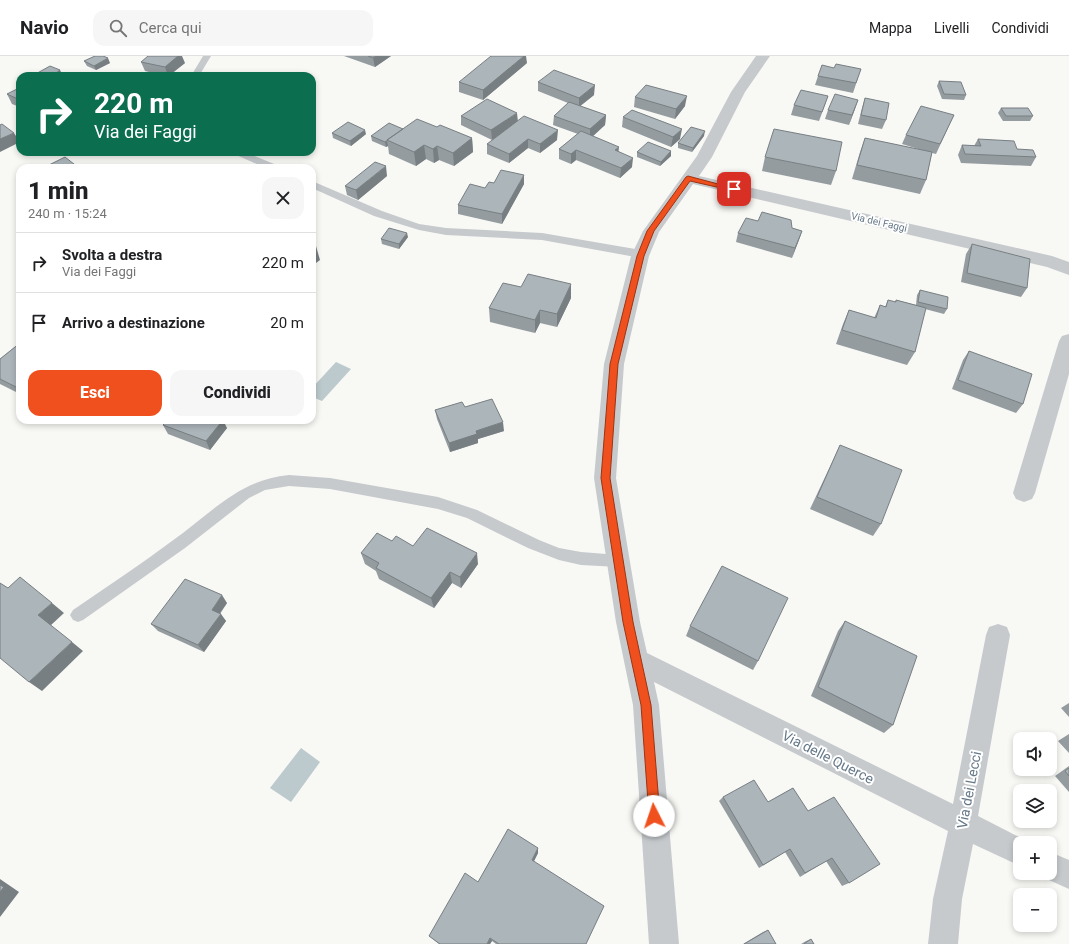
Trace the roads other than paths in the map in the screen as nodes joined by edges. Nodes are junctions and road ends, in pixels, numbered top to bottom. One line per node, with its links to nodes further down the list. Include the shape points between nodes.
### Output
1 (207, 56): 3 (lane)
2 (763, 56): 6 (street, via 740,88 704,156)
3 (197, 72)
4 (246, 156): 5 (lane)
5 (266, 164)
6 (688, 178): 8 (street, via 656,222); 9 (street, Via dei Faggi, via 1052,262)
7 (316, 186): 8 (lane, via 386,216 418,226 445,231 554,238)
8 (641, 254): 12 (street, via 614,364 606,463 605,478)
9 (1069, 269)
10 (1069, 341): 11 (street)
11 (1024, 493)
12 (618, 561): 13 (lane, via 591,560 560,554 476,516 436,503 314,482 275,481 242,495 188,538); 15 (street)
13 (78, 616)
14 (998, 635): 16 (street, Via dei Lecci)
15 (637, 661): 16 (street, Via delle Querce); 20 (street, via 646,705)
16 (963, 825): 17 (street, Via delle Querce); 21 (street, Via dei Lecci, via 949,886)
17 (1013, 849)
18 (1057, 869): 19 (street)
19 (1069, 875)
20 (664, 944)
21 (943, 944)

